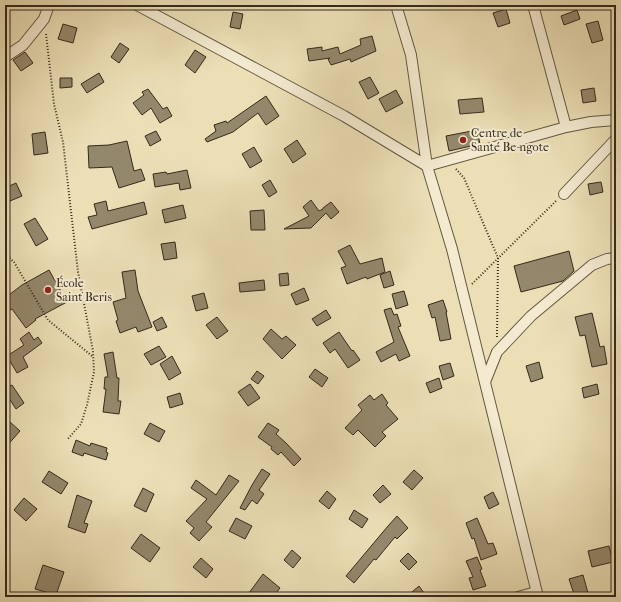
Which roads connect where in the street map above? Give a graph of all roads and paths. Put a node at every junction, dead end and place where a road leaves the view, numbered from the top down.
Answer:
1 (49, 5) edge
2 (137, 5) edge
3 (396, 5) edge
4 (532, 5) edge
5 (44, 18) junction
6 (5, 57) edge
7 (616, 120) edge
8 (566, 127) junction
9 (616, 139) edge
10 (448, 161) junction
11 (427, 166) junction
12 (564, 194) joint
13 (5, 254) edge
14 (498, 258) junction
15 (616, 258) edge
16 (463, 293) junction
17 (497, 352) junction
18 (93, 357) junction
19 (485, 382) junction
20 (67, 440) dead end
21 (537, 594) edge
22 (518, 597) edge

1 - 5 street
2 - 11 street
3 - 11 street
4 - 8 street
5 - 6 street
5 - 18 path
7 - 8 street
8 - 10 street
9 - 12 street
10 - 11 street
10 - 14 path
11 - 16 street
12 - 14 path
13 - 18 path
14 - 16 path
14 - 17 path
15 - 17 street
16 - 19 street
17 - 19 street
18 - 20 path
19 - 21 street
21 - 22 street

